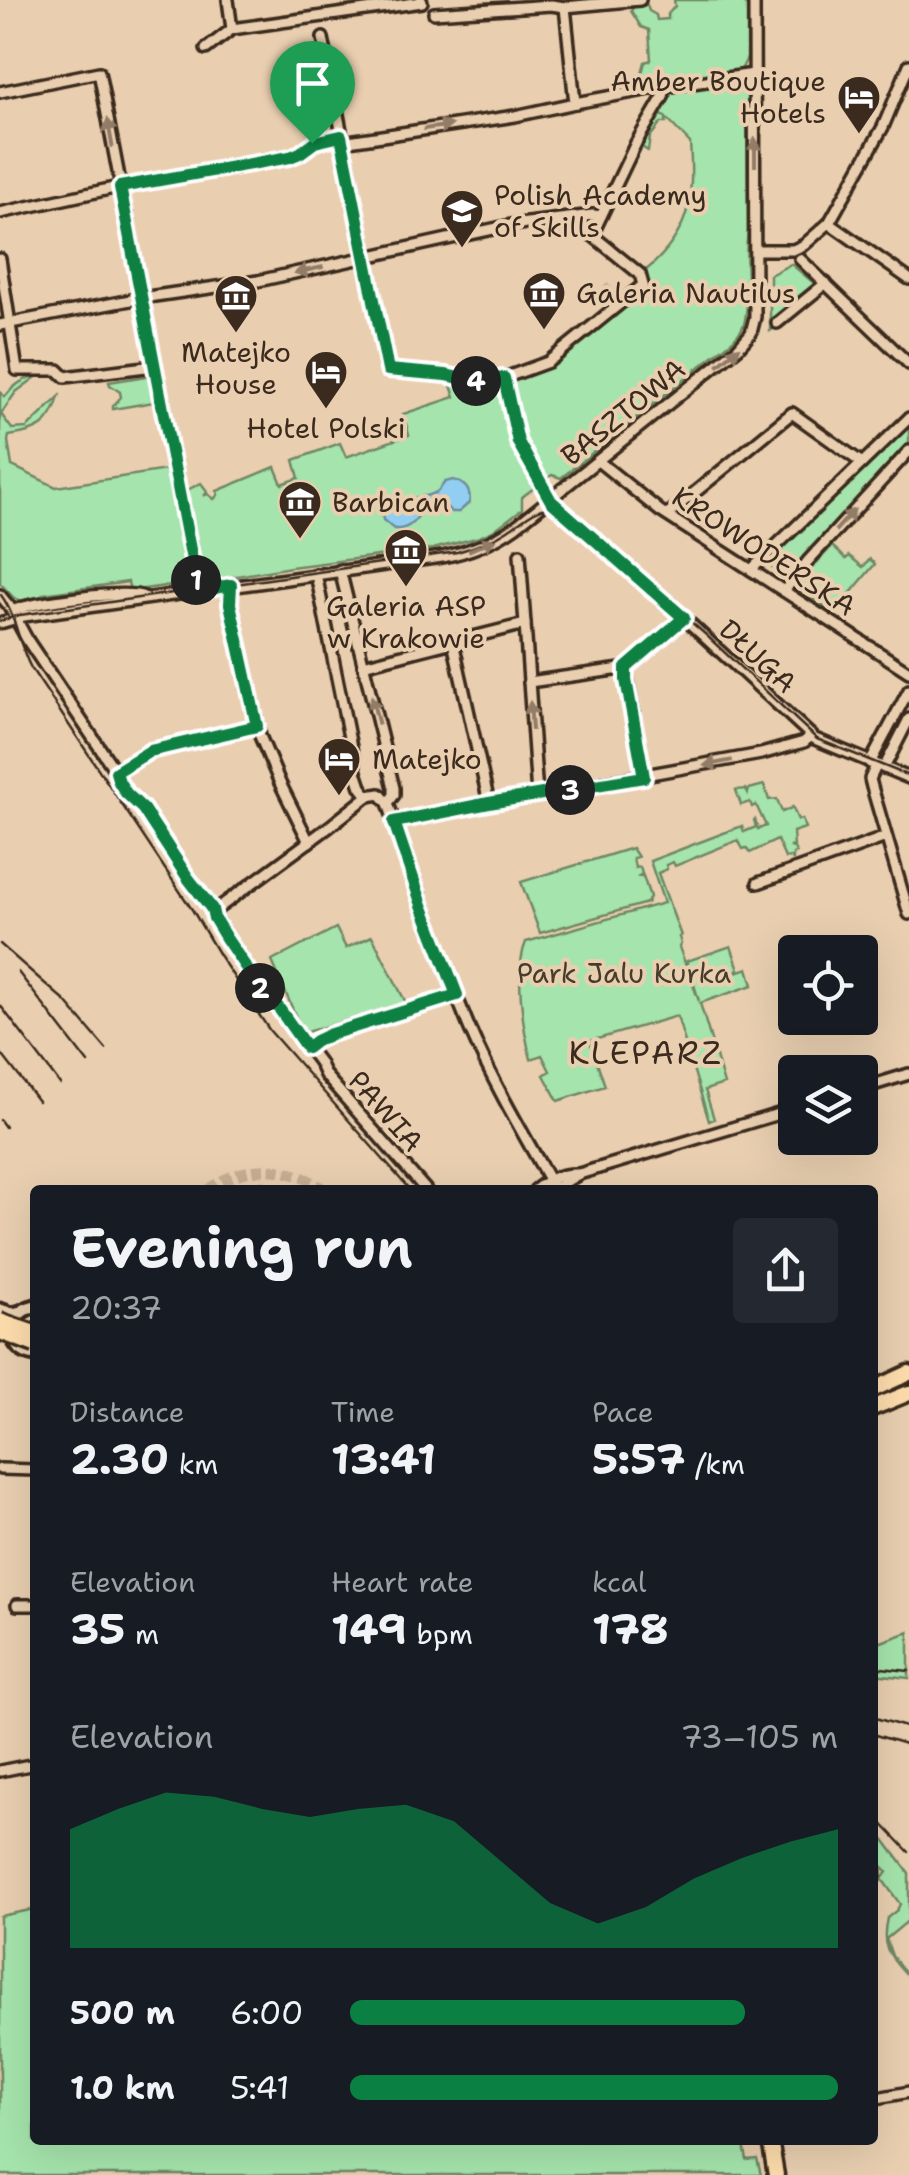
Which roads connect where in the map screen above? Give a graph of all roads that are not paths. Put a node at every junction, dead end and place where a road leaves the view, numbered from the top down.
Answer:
1 (228, 0) edge
2 (421, 0) edge
3 (640, 0) edge
4 (754, 0) edge
5 (550, 2) edge
6 (565, 7) junction
7 (434, 13) dead end
8 (232, 30) junction
9 (323, 38) dead end
10 (206, 49) dead end
11 (909, 66) edge
12 (754, 74) junction
13 (665, 87) junction
14 (0, 92) edge
15 (575, 104) junction
16 (342, 139) junction
17 (120, 187) junction
18 (0, 212) edge
19 (601, 216) junction
20 (546, 222) junction
21 (828, 223) junction
22 (592, 235) junction
23 (756, 250) junction
24 (365, 258) junction
25 (800, 259) dead end
26 (0, 260) edge
27 (909, 279) edge
28 (826, 283) junction
29 (141, 298) junction
30 (776, 322) dead end
31 (5, 324) edge
32 (909, 364) edge
33 (154, 366) junction
34 (504, 378) junction
35 (909, 418) edge
36 (909, 451) edge
37 (598, 460) junction
38 (862, 463) junction
39 (550, 500) junction
40 (667, 515) junction
41 (520, 554) dead end
42 (340, 570) junction
43 (752, 570) junction
44 (316, 574) junction
45 (231, 585) junction
46 (198, 591) junction
47 (784, 592) junction
48 (0, 595) edge
49 (14, 614) junction
50 (684, 618) junction
51 (0, 623) edge
52 (525, 624) junction
53 (0, 630) edge
54 (453, 642) junction
55 (364, 666) junction
56 (626, 668) junction
57 (909, 672) edge
58 (529, 682) junction
59 (909, 690) edge
60 (909, 719) edge
61 (257, 726) junction
62 (811, 736) junction
63 (877, 766) junction
64 (116, 772) junction
65 (644, 777) junction
66 (909, 778) edge
67 (537, 795) junction
68 (368, 796) junction
69 (388, 803) junction
70 (489, 803) junction
71 (394, 822) junction
72 (886, 837) junction
73 (309, 842) junction
74 (758, 883) dead end
75 (909, 914) edge
76 (214, 918) junction
77 (457, 995) junction
78 (307, 1048) junction
79 (909, 1074) edge
80 (878, 1083) edge
81 (778, 1114) edge
82 (422, 1185) edge
83 (551, 1185) edge
84 (554, 1185) edge
85 (30, 1308) edge
86 (0, 1310) edge
87 (21, 1312) junction
88 (0, 1321) edge
89 (30, 1331) edge
90 (0, 1332) edge
91 (8, 1343) edge
92 (30, 1343) edge
93 (909, 1372) edge
94 (878, 1387) edge
95 (909, 1392) edge
96 (878, 1408) edge
97 (0, 1469) edge
98 (30, 1470) edge
99 (17, 1605) dead end
100 (30, 1605) edge
101 (30, 1765) edge
102 (0, 1771) edge
103 (909, 2092) edge
104 (878, 2097) edge
105 (771, 2145) edge
106 (780, 2145) edge
107 (776, 2175) edge
108 (786, 2175) edge

1 - 8 street
2 - 8 street
3 - 6 street
4 - 12 street, BASZTOWA
5 - 6 street
5 - 7 street
6 - 15 street
8 - 10 street
9 - 16 street
11 - 21 street
12 - 13 street
23 -> 12 street, BASZTOWA
13 - 15 street
13 - 19 street
17 -> 14 street
16 -> 15 street
16 - 17 street
16 - 24 street
17 - 18 street
17 - 29 street
19 - 20 street
19 - 22 street
20 - 22 street
20 - 24 street
21 - 23 street
21 - 27 street
22 - 34 street
37 -> 23 street, BASZTOWA
24 -> 29 street
24 - 34 street
25 - 28 street
26 - 31 street
28 - 30 street
28 - 32 street
29 - 31 street
29 - 33 street
31 - 33 street
33 - 46 street
34 - 39 street, DŁUGA
35 - 38 street
47 -> 36 street
37 - 39 street, BASZTOWA
37 - 40 street, KROWODERSKA
38 - 40 street
38 - 43 street
42 -> 39 street, BASZTOWA
39 - 50 street, DŁUGA
40 - 43 street, KROWODERSKA
41 - 52 street
42 - 44 street, BASZTOWA
42 - 55 street
43 - 47 street, KROWODERSKA
44 - 45 street, BASZTOWA
44 - 68 street
45 - 46 street, BASZTOWA
45 - 61 street
46 - 49 street, BASZTOWA
47 - 57 street, KROWODERSKA
48 - 49 street, PAWIA
49 - 51 street, BASZTOWA
49 - 53 street
49 - 64 street, PAWIA
50 - 56 street
50 - 62 street, DŁUGA
52 - 54 street
52 - 58 street
54 - 55 street
54 - 70 street
69 -> 55 street
56 - 58 street
56 - 65 street
67 -> 58 street
59 - 63 street
60 - 63 street
61 - 64 street
61 - 73 street
62 - 63 street, DŁUGA
62 -> 65 street
63 - 66 street, DŁUGA
63 - 72 street
64 - 76 street, PAWIA
65 - 67 street
67 - 70 street
68 - 69 street
68 - 73 street
69 - 71 street
70 - 71 street
71 - 77 street
72 - 74 street
72 - 75 street
73 - 76 street
76 - 78 street, PAWIA
77 - 78 street
77 - 83 street
78 - 82 street, PAWIA
79 - 80 street
81 - 84 street
85 - 87 street
86 - 87 street
87 - 91 street
88 - 89 main road, bridge
90 - 92 main road, bridge
93 - 94 main road
95 - 96 main road
97 - 98 street
99 - 100 street
101 - 102 street
103 - 104 street
105 - 107 main road
106 - 108 main road

